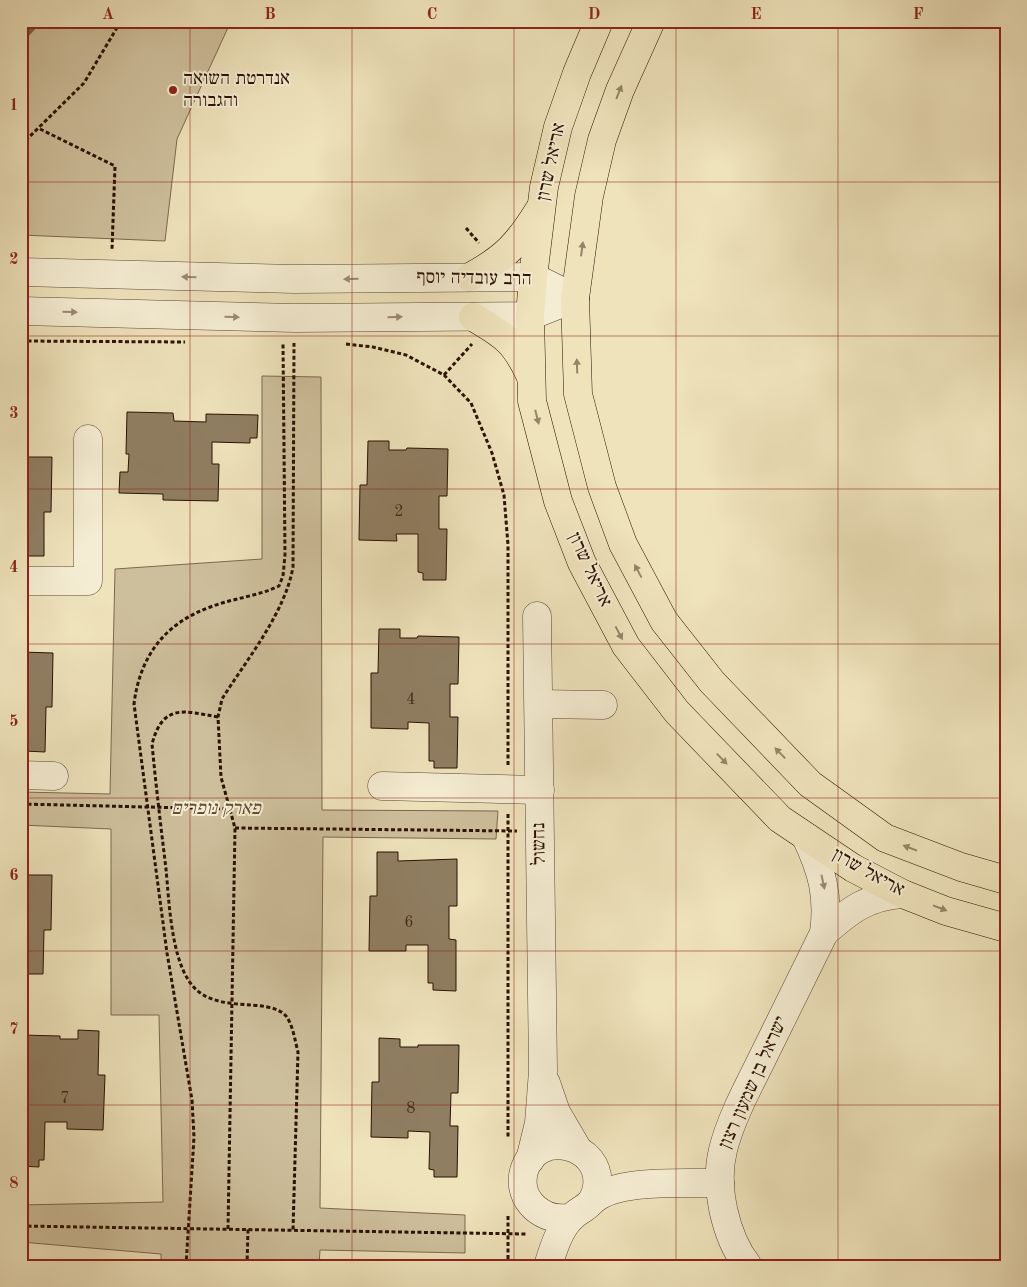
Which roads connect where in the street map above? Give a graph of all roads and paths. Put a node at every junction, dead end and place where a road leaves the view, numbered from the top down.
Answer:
1 (121, 21) edge
2 (599, 21) edge
3 (651, 21) edge
4 (40, 129) junction
5 (21, 145) edge
6 (542, 204) junction
7 (21, 272) edge
8 (110, 275) junction
9 (470, 277) junction
10 (532, 277) junction
11 (575, 298) junction
12 (21, 311) edge
13 (530, 316) junction
14 (474, 317) junction
15 (21, 341) edge
16 (186, 342) dead end
17 (273, 343) dead end
18 (283, 343) junction
19 (294, 343) junction
20 (303, 343) dead end
21 (340, 344) dead end
22 (480, 346) dead end
23 (444, 375) junction
24 (532, 379) junction
25 (88, 438) dead end
26 (21, 581) edge
27 (538, 616) dead end
28 (538, 704) junction
29 (603, 705) dead end
30 (218, 717) junction
31 (21, 774) edge
32 (54, 776) dead end
33 (382, 786) dead end
34 (508, 789) junction
35 (540, 790) junction
36 (21, 804) edge
37 (148, 807) junction
38 (159, 807) junction
39 (231, 809) junction
40 (235, 828) junction
41 (508, 831) junction
42 (540, 831) junction
43 (806, 837) junction
44 (1006, 880) edge
45 (903, 894) junction
46 (1006, 928) edge
47 (824, 932) junction
48 (232, 1003) junction
49 (543, 1072) junction
50 (508, 1123) dead end
51 (583, 1154) junction
52 (530, 1160) junction
53 (720, 1183) junction
54 (638, 1186) junction
55 (530, 1204) junction
56 (582, 1209) junction
57 (21, 1226) edge
58 (188, 1228) junction
59 (228, 1229) junction
60 (248, 1229) junction
61 (293, 1230) junction
62 (540, 1234) junction
63 (186, 1266) edge
64 (247, 1266) edge
65 (546, 1266) edge
66 (748, 1266) edge

1 - 4 path
2 - 6 main road, אריאל שרון
11 -> 3 main road, אריאל שרון
4 - 5 path
4 - 8 path
6 - 9 main road
6 - 10 main road, אריאל שרון
7 - 8 street, הרב עובדיה יוסף
9 -> 8 street, הרב עובדיה יוסף
9 - 10 street, הרב עובדיה יוסף
10 - 11 street, הרב עובדיה יוסף
10 - 13 main road, אריאל שרון
11 - 13 street, הרב עובדיה יוסף
44 -> 11 main road, אריאל שרון
12 -> 14 street, הרב עובדיה יוסף
13 - 14 street, הרב עובדיה יוסף
13 - 24 main road, אריאל שרון
14 - 24 main road
15 - 16 path
17 - 18 path
18 - 19 path
18 - 37 path
19 - 20 path
19 - 30 path
21 - 23 path
22 - 23 path
23 - 34 path
24 -> 43 main road, אריאל שרון
25 - 26 street
27 - 28 street, נחשול
28 - 29 street
28 - 35 street, נחשול
30 - 38 path
30 - 39 path
31 - 32 street
33 - 34 street
34 - 35 street
34 - 41 path
35 - 42 street, נחשול
36 - 37 path
37 - 38 path
37 - 58 path
38 - 39 path
38 - 48 path
39 - 40 path
40 - 41 path
40 - 48 path
41 - 42 path
41 - 50 path
42 - 49 street, נחשול
43 - 45 main road, אריאל שרון
43 -> 47 street, ישראל בן שמעון רצון
45 -> 46 main road, אריאל שרון
45 - 47 street, ישראל בן שמעון רצון
47 - 53 street, ישראל בן שמעון רצון
48 - 59 path
48 - 61 path
49 - 51 street, נחשול
49 - 52 street, נחשול
51 - 52 street
51 - 54 street
51 - 56 street
52 - 55 street
53 - 54 street
53 - 66 street, ישראל בן שמעון רצון
54 - 56 street
55 - 56 street
55 - 62 street
56 - 65 street
57 - 58 path
58 - 59 path
58 - 63 path
59 - 60 path
60 - 61 path
60 - 64 path
61 - 62 path
62 - 65 street

